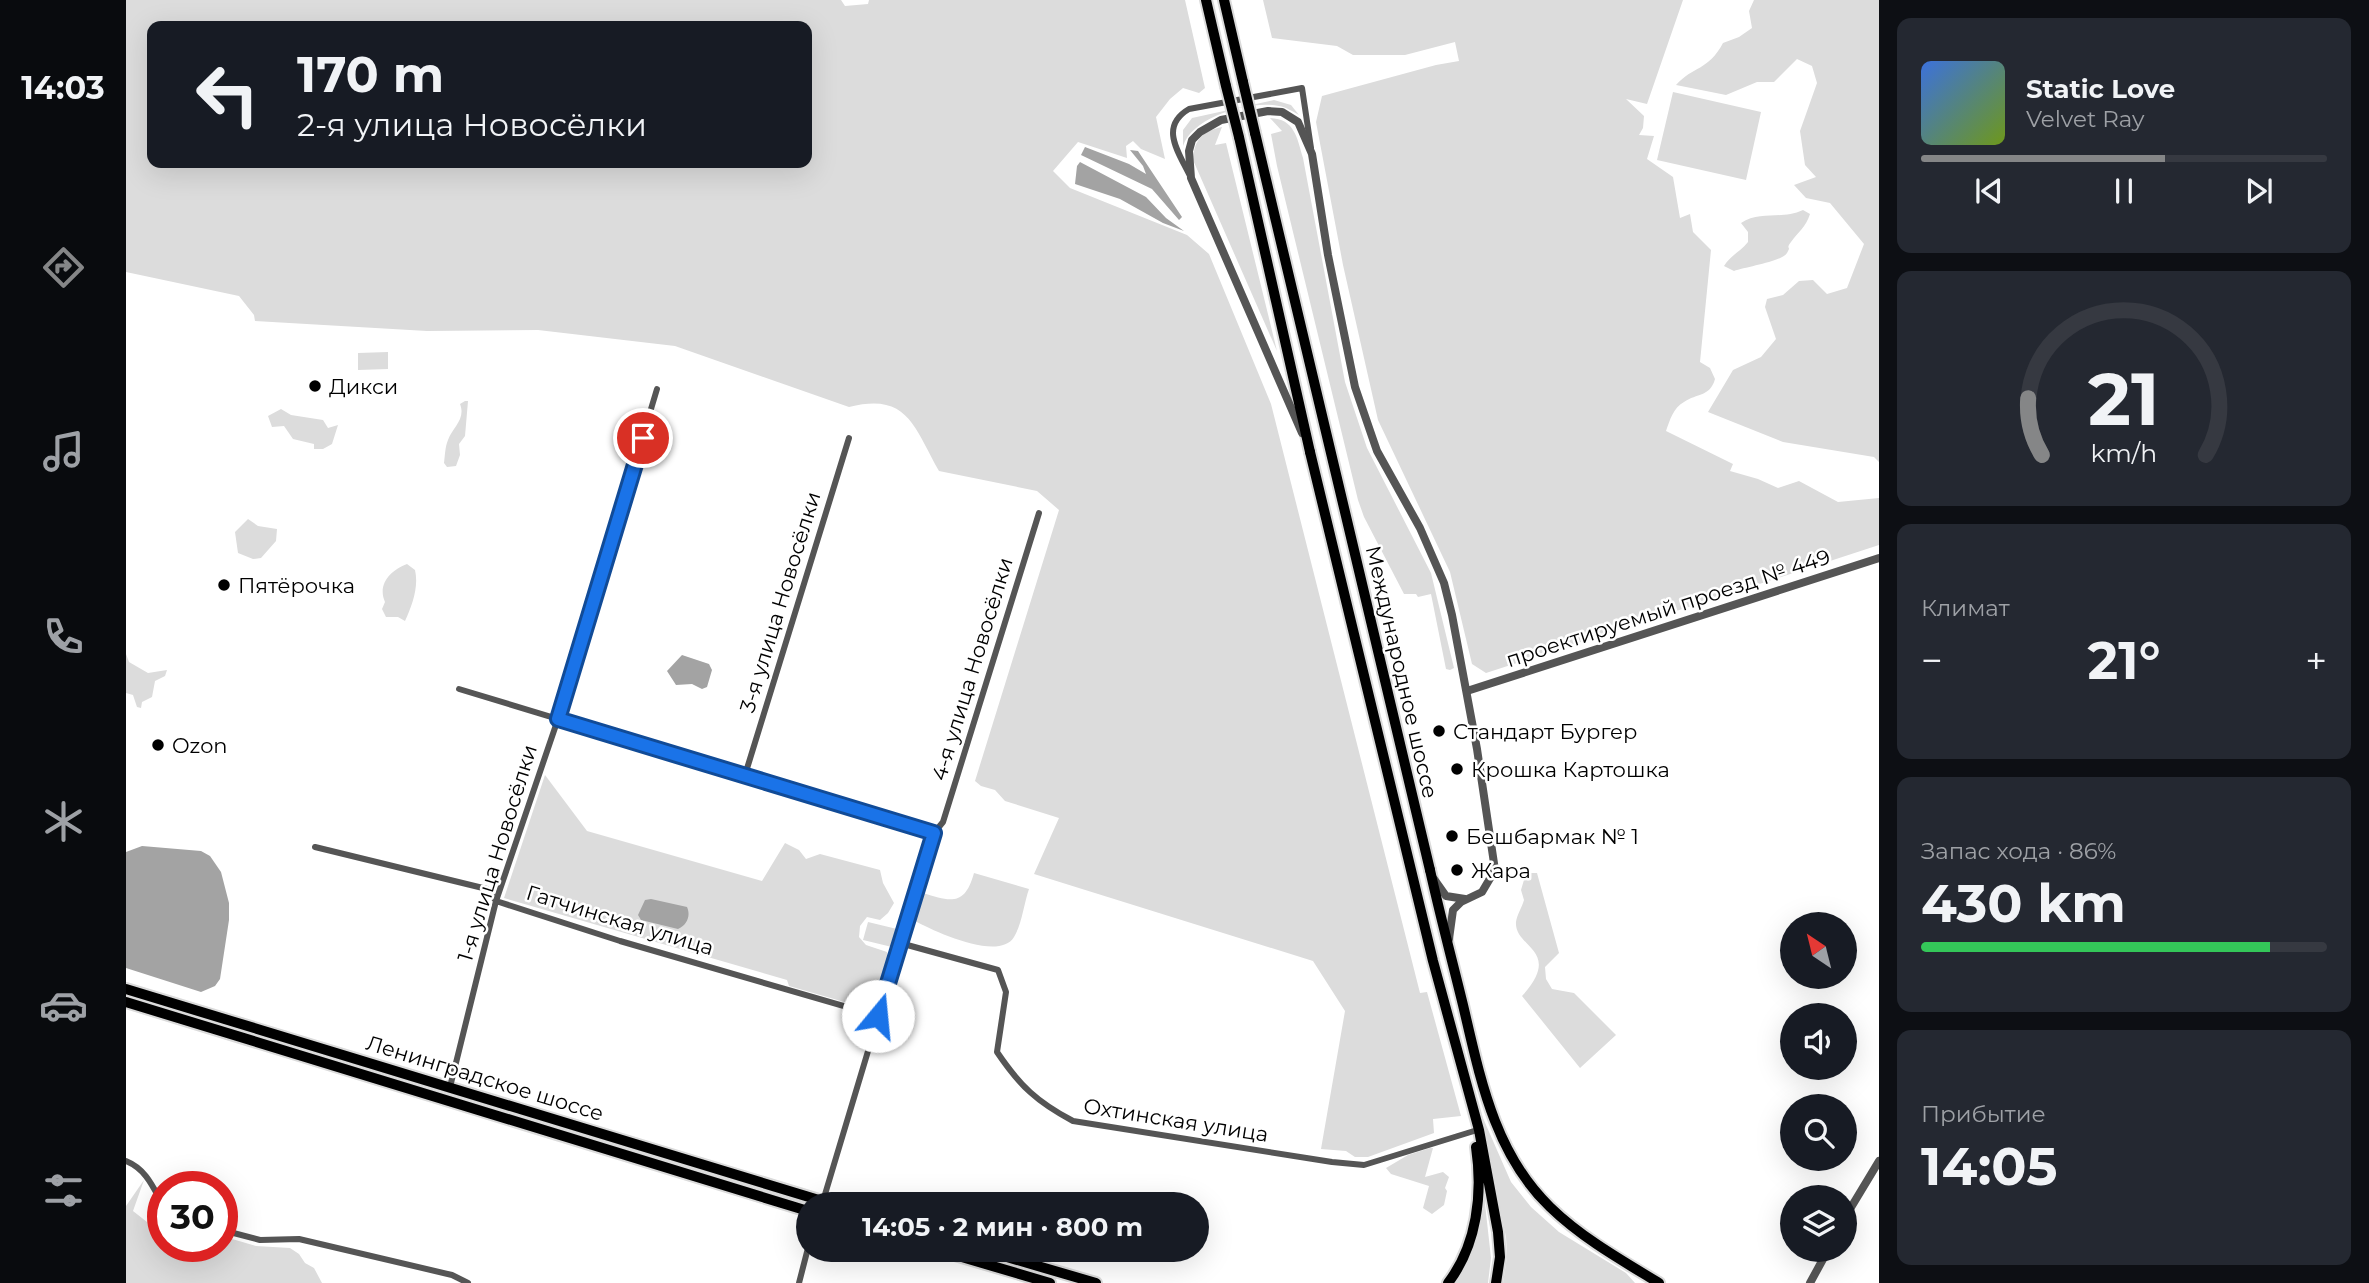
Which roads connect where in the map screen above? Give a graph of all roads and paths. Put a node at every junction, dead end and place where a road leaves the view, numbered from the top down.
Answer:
1 (1206, 0) edge
2 (1224, 0) edge
3 (1312, 153) junction
4 (1191, 178) junction
5 (657, 389) dead end
6 (849, 438) dead end
7 (1310, 452) junction
8 (1039, 513) dead end
9 (1879, 558) edge
10 (459, 690) dead end
11 (1467, 691) junction
12 (558, 719) junction
13 (745, 775) junction
14 (934, 833) junction
15 (315, 847) dead end
16 (1430, 871) junction
17 (1471, 898) junction
18 (496, 901) junction
19 (900, 943) junction
20 (1448, 945) junction
21 (126, 989) edge
22 (126, 1002) edge
23 (878, 1016) junction
24 (450, 1087) junction
25 (1473, 1110) junction
26 (1474, 1131) junction
27 (126, 1161) edge
28 (1879, 1161) edge
29 (147, 1177) edge
30 (830, 1192) edge
31 (796, 1193) edge
32 (1857, 1197) edge
33 (796, 1207) edge
34 (238, 1234) edge
35 (1619, 1258) junction
36 (804, 1262) edge
37 (979, 1262) edge
38 (1024, 1262) edge
39 (1821, 1262) edge
40 (468, 1283) edge
41 (799, 1283) edge
42 (1050, 1283) edge
43 (1096, 1283) edge
44 (1448, 1283) edge
45 (1496, 1283) edge
46 (1659, 1283) edge
47 (1667, 1283) edge
48 (1810, 1283) edge

1 - 7 highway, Международное шоссе, bridge
2 - 16 highway, Международное шоссе, bridge
3 - 4 street
3 - 4 street
3 - 11 street
4 - 7 street
5 - 12 street, 1-я улица Новосёлки
6 - 13 street, 3-я улица Новосёлки
7 - 25 highway, Международное шоссе
8 - 14 street, 4-я улица Новосёлки
9 - 11 street, проектируемый проезд № 449
10 - 12 street
11 - 17 street
12 - 13 street
12 - 18 street, 1-я улица Новосёлки
13 - 14 street
14 - 19 street, 4-я улица Новосёлки
15 - 18 street, Гатчинская улица
16 - 17 street
16 - 20 highway, Международное шоссе
17 - 20 street
18 - 23 street, Гатчинская улица
18 - 24 street, 1-я улица Новосёлки
19 - 23 street, 4-я улица Новосёлки
19 - 26 street, Охтинская улица
20 - 35 highway, Международное шоссе
21 - 24 highway, Ленинградское шоссе
22 - 33 highway, Ленинградское шоссе
23 - 30 street, 4-я улица Новосёлки
24 - 31 highway, Ленинградское шоссе
25 - 26 highway
25 - 45 highway, Международное шоссе
26 - 44 highway
27 - 29 street
28 - 32 street
34 - 40 street
35 - 46 highway, Международное шоссе
35 - 47 highway
36 - 41 street
37 - 42 highway
38 - 43 highway
39 - 48 street

